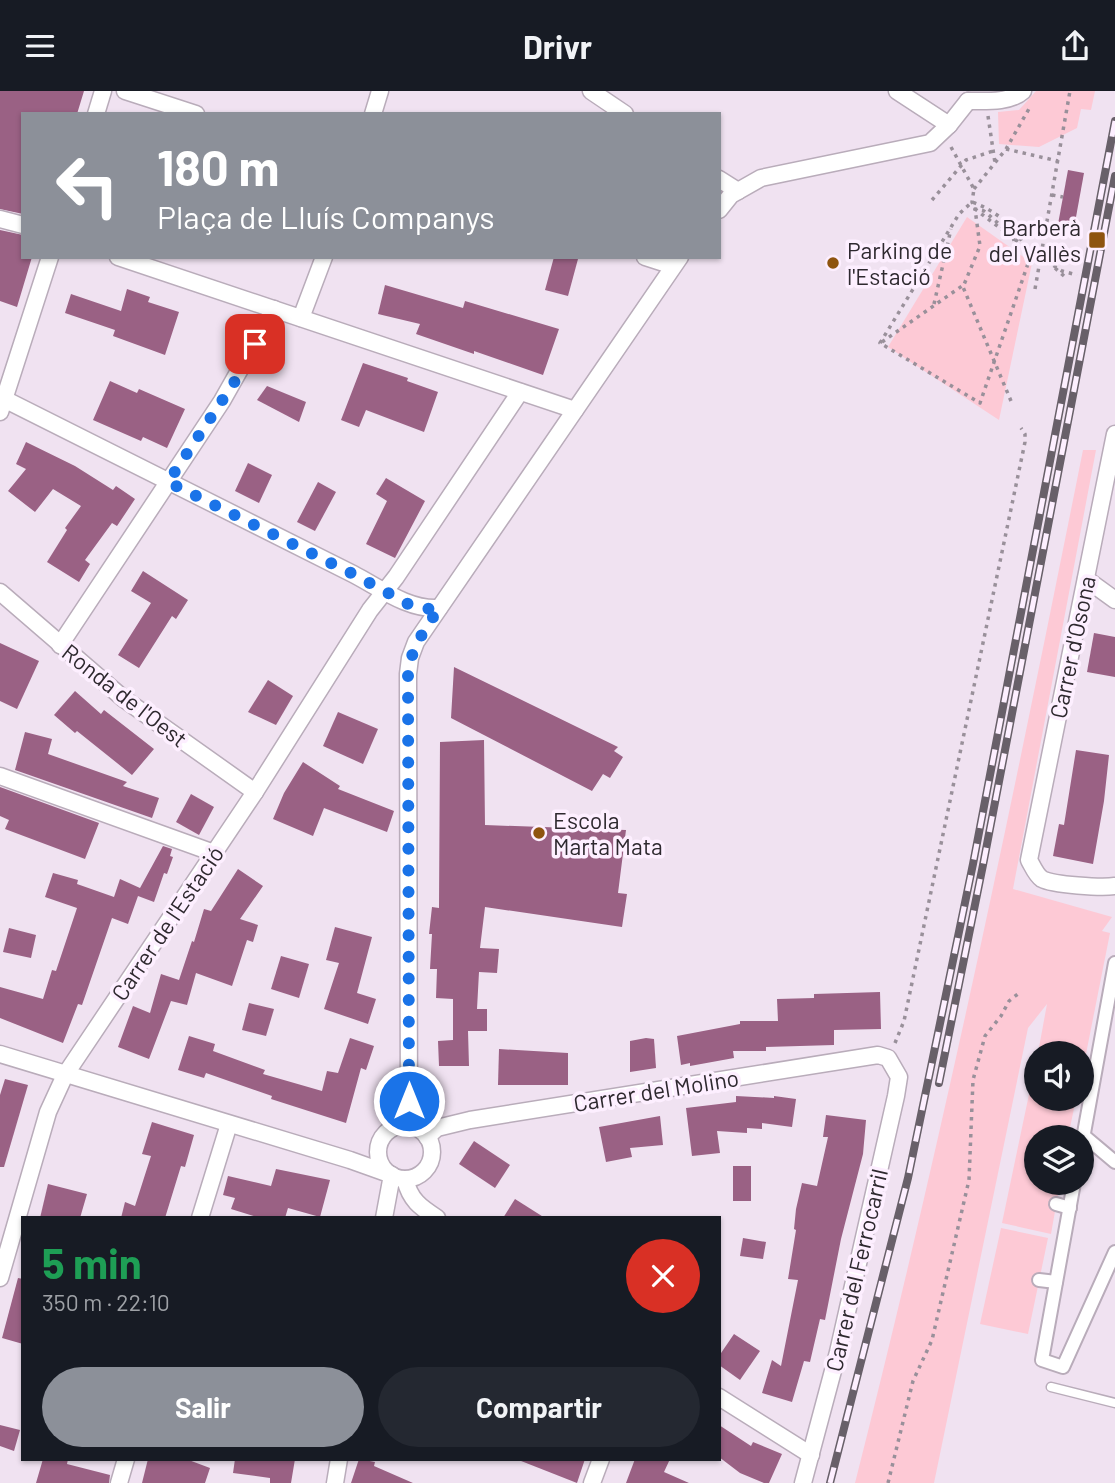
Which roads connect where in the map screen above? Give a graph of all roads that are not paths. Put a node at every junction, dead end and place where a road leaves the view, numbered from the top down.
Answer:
1 (103, 91) edge
2 (124, 91) edge
3 (380, 91) edge
4 (592, 91) edge
5 (897, 91) edge
6 (1029, 95) edge
7 (967, 96) edge
8 (618, 103) edge
9 (97, 112) edge
10 (190, 112) edge
11 (374, 112) edge
12 (949, 125) junction
13 (721, 180) edge
14 (738, 191) junction
15 (721, 208) edge
16 (0, 219) edge
17 (21, 224) edge
18 (49, 259) edge
19 (124, 259) edge
20 (323, 259) edge
21 (657, 259) edge
22 (676, 262) edge
23 (274, 309) junction
24 (301, 318) junction
25 (520, 392) junction
26 (1, 403) edge
27 (575, 410) junction
28 (1115, 434) edge
29 (168, 482) junction
30 (1086, 579) junction
31 (385, 591) junction
32 (0, 592) edge
33 (1115, 600) edge
34 (439, 608) junction
35 (60, 645) junction
36 (0, 776) edge
37 (255, 792) junction
38 (214, 853) junction
39 (1115, 886) edge
40 (1115, 963) edge
41 (0, 1054) edge
42 (888, 1058) joint
43 (65, 1075) junction
44 (229, 1124) junction
45 (409, 1125) junction
46 (1084, 1125) edge
47 (427, 1137) junction
48 (379, 1147) junction
49 (1094, 1148) edge
50 (350, 1160) junction
51 (1115, 1162) edge
52 (398, 1177) junction
53 (1072, 1195) edge
54 (1056, 1204) dead end
55 (1070, 1208) junction
56 (201, 1216) edge
57 (385, 1216) edge
58 (434, 1216) edge
59 (1115, 1252) edge
60 (0, 1278) edge
61 (1040, 1280) dead end
62 (1056, 1282) junction
63 (1051, 1387) dead end
64 (721, 1398) edge
65 (1115, 1403) edge
66 (811, 1455) junction
67 (125, 1461) edge
68 (339, 1461) edge
69 (600, 1461) edge
70 (119, 1483) edge
71 (335, 1483) edge
72 (593, 1483) edge
73 (803, 1483) edge

1 - 9 street
2 - 10 street
3 - 11 street
4 - 8 street
5 - 12 street
6 - 7 street
7 - 12 street
12 - 14 street
13 - 14 street
14 - 15 street
16 - 17 street
18 - 26 street
19 - 23 street
20 - 24 street
21 - 22 street
22 - 27 street
23 - 24 street
23 - 29 street
24 - 25 street
25 - 27 street
25 - 31 street, Carrer de l'Estació
26 - 29 street
27 - 34 street
28 - 30 street, Carrer d'Osona
29 - 31 street
29 - 35 street
30 - 33 street
30 - 39 street, Carrer d'Osona
31 - 34 street
31 - 37 street, Carrer de l'Estació
32 - 35 street, Ronda de l'Oest
34 - 45 street
35 - 37 street, Ronda de l'Oest
36 - 38 street
37 - 38 street, Carrer de l'Estació
38 - 43 street, Carrer de l'Estació
40 - 46 street
41 - 43 street
42 - 47 street, Carrer del Molino
42 - 66 street, Carrer del Ferrocarril
43 - 44 street
43 - 60 street, Carrer de l'Estació
44 - 50 street
44 - 56 street
45 - 47 street
45 - 48 street
47 - 52 street
48 - 50 street
48 - 52 street
49 - 51 street
50 - 52 street
52 - 57 street
52 - 58 street
53 - 55 street
54 - 55 street
55 - 62 street
59 - 62 street
61 - 62 street
63 - 65 lane
64 - 66 street
66 - 73 street, Carrer del Ferrocarril
67 - 70 street
68 - 71 street
69 - 72 street

